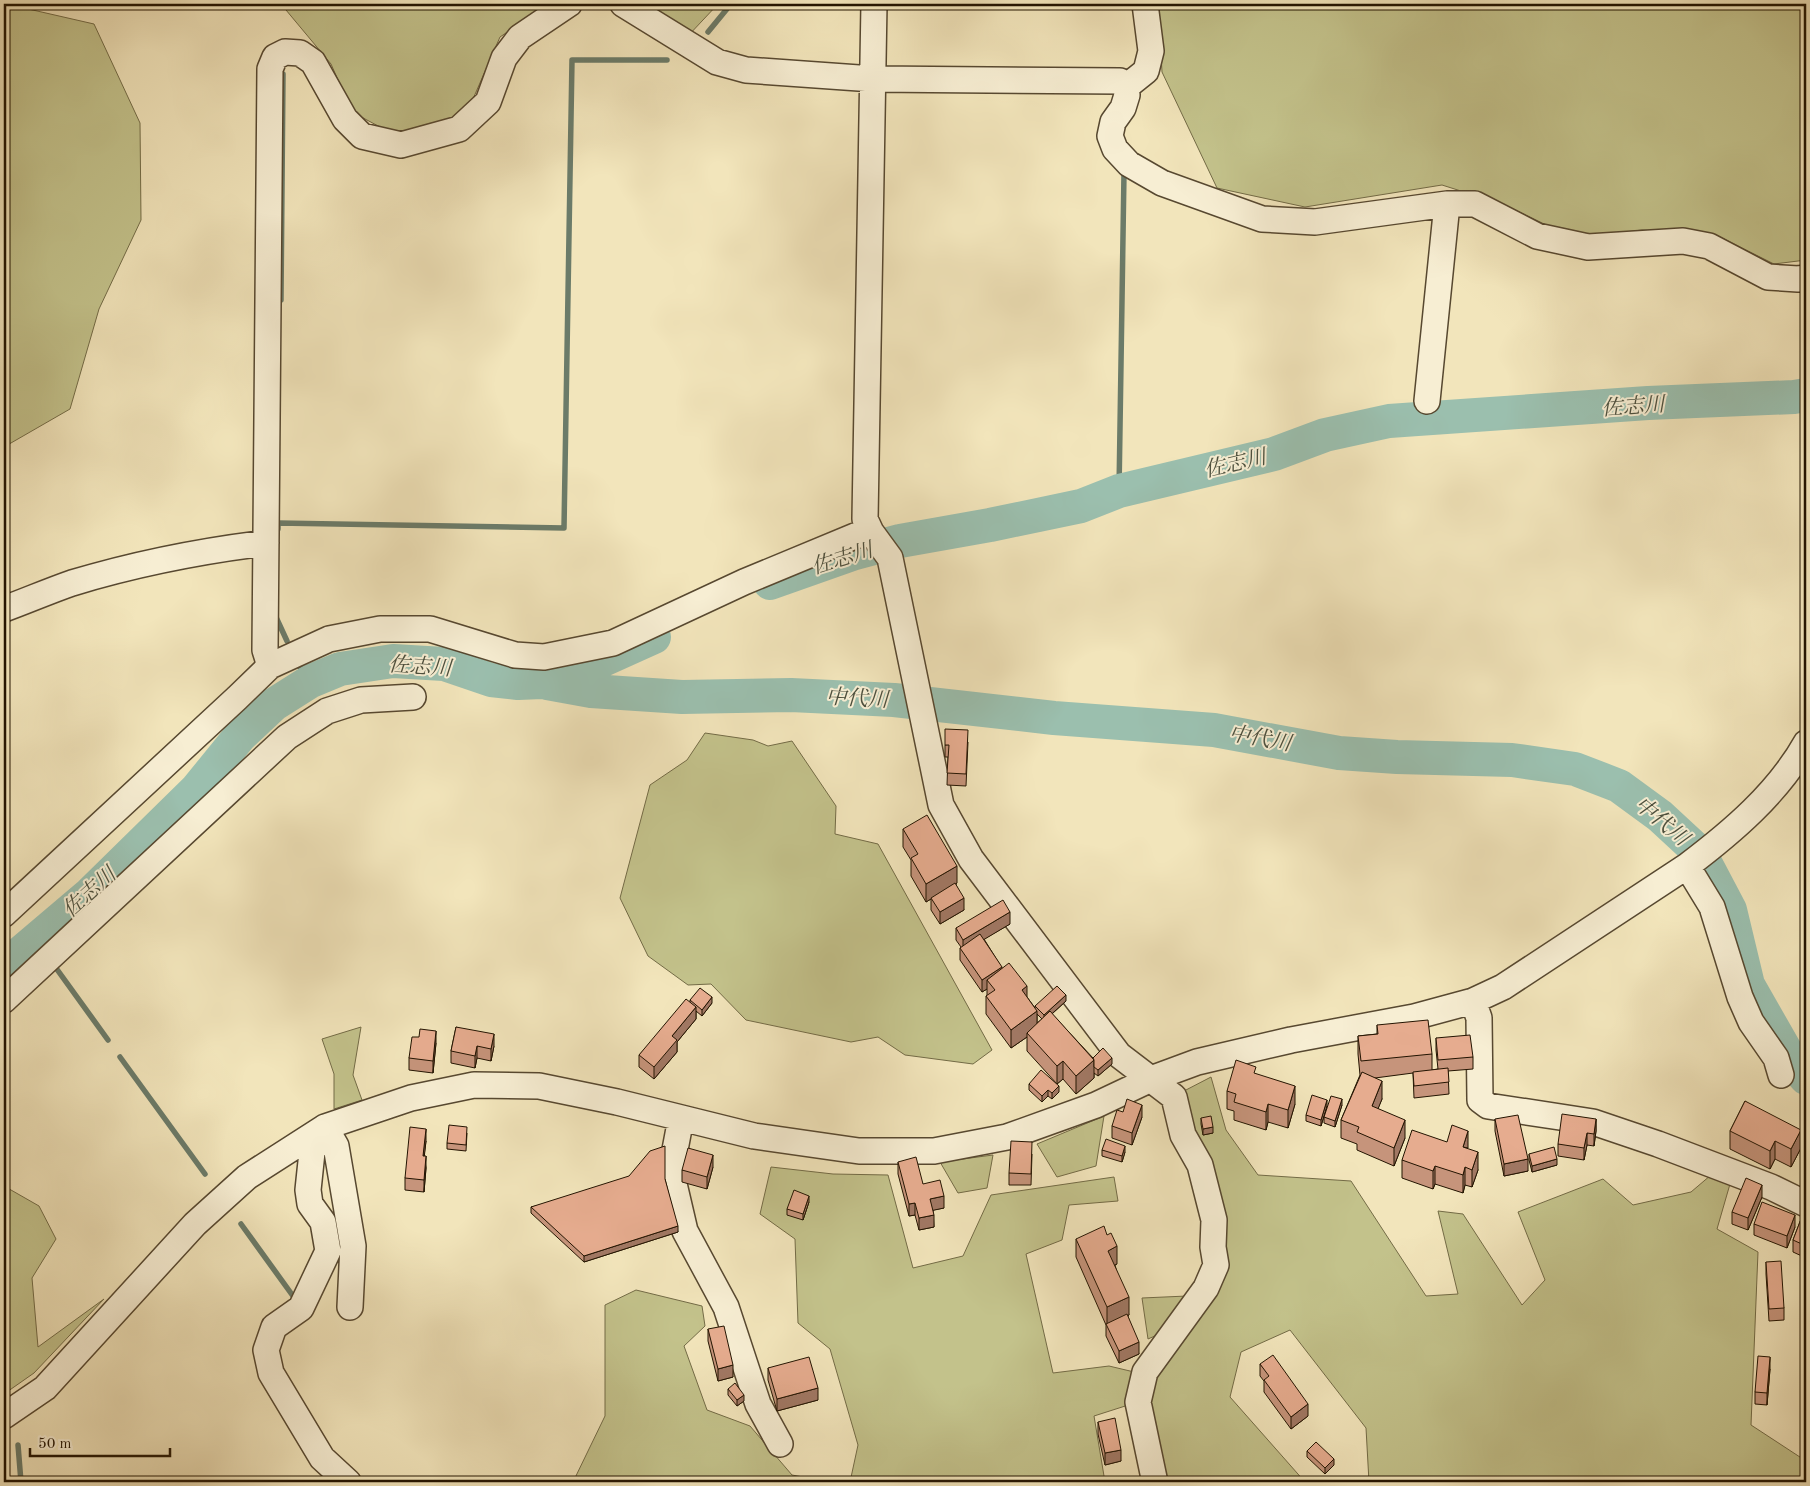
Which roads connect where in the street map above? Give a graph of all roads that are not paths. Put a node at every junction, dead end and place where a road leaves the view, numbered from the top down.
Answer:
1 (569, 4) edge
2 (623, 4) edge
3 (874, 4) edge
4 (1145, 4) edge
5 (874, 79) junction
6 (1126, 87) junction
7 (1447, 204) junction
8 (1806, 278) edge
9 (1427, 401) dead end
10 (871, 532) junction
11 (266, 543) junction
12 (4, 610) edge
13 (270, 666) junction
14 (413, 697) dead end
15 (1806, 743) edge
16 (1687, 866) junction
17 (4, 914) edge
18 (4, 1000) edge
19 (1473, 1002) junction
20 (1781, 1075) dead end
21 (1151, 1079) junction
22 (681, 1118) junction
23 (325, 1127) junction
24 (1806, 1204) edge
25 (350, 1307) dead end
26 (4, 1416) edge
27 (780, 1444) dead end
28 (1154, 1478) dead end
29 (348, 1482) edge

1 - 11 street
2 - 5 street
3 - 5 street
4 - 6 street
5 - 6 street
5 - 10 street
6 - 7 street
7 - 8 street
7 - 9 street
10 - 13 street
10 - 21 street
11 - 12 street
11 - 13 street
13 - 17 street
14 - 18 street
15 - 16 street
16 - 19 street
16 - 20 street
19 - 21 street
19 - 24 street
21 - 22 street
21 - 28 street
22 - 23 street
22 - 27 street
23 - 25 street
23 - 26 street
23 - 29 street

